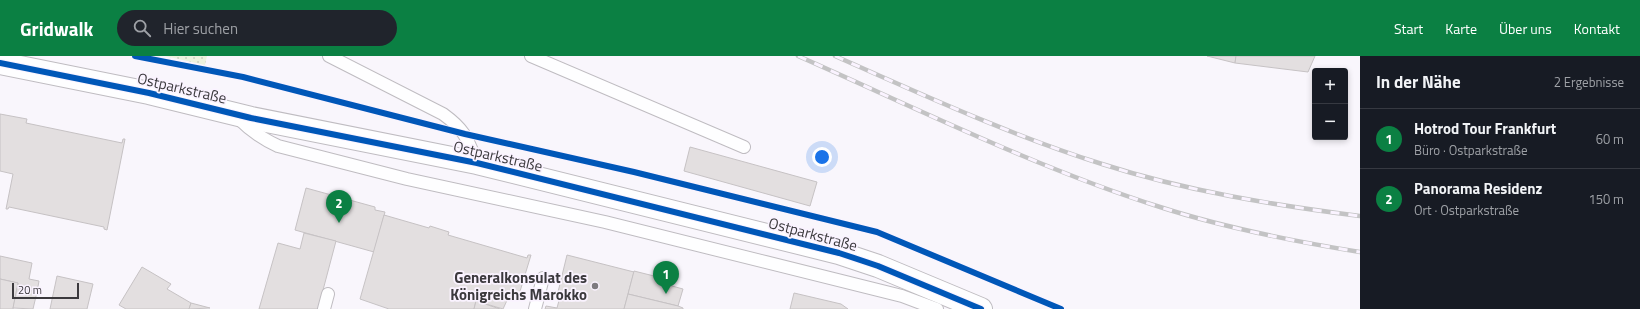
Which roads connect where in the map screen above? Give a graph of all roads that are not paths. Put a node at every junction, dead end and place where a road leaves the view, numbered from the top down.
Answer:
1 (329, 56) edge
2 (531, 56) edge
3 (0, 63) edge
4 (234, 114) junction
5 (744, 147) dead end
6 (477, 163) junction
7 (543, 278) dead end
8 (328, 294) dead end
9 (966, 306) edge
10 (324, 309) edge
11 (535, 309) edge
12 (937, 309) edge

1 - 6 lane
2 - 5 lane
3 - 4 street, Ostparkstraße
4 - 6 street, Ostparkstraße
4 - 12 lane
6 - 9 street, Ostparkstraße
7 - 11 lane
8 - 10 lane

